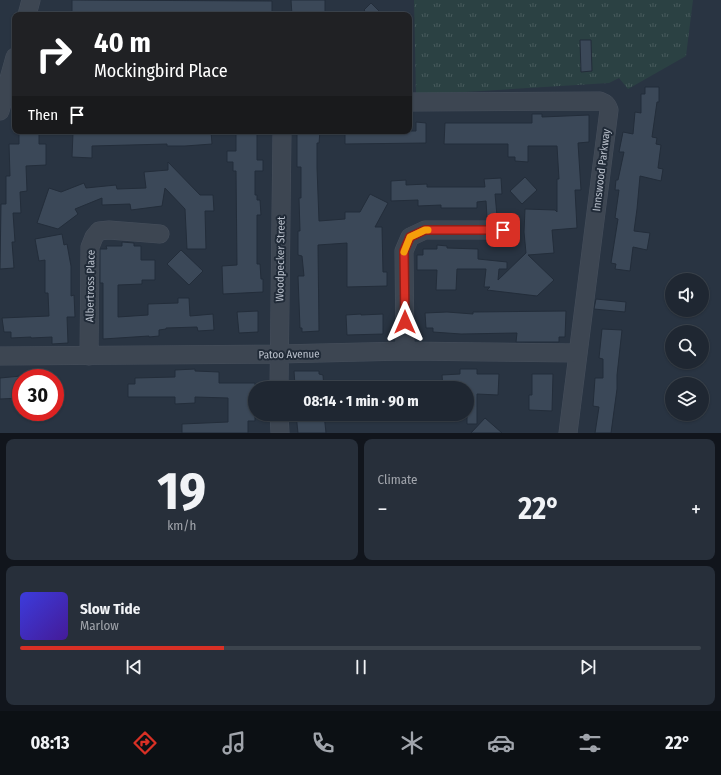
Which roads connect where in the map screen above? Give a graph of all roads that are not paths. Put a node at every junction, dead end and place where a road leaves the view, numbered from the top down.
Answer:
1 (31, 0) edge
2 (28, 12) edge
3 (12, 73) edge
4 (412, 102) edge
5 (6, 106) edge
6 (282, 134) edge
7 (503, 230) dead end
8 (160, 234) dead end
9 (405, 351) junction
10 (578, 353) junction
11 (279, 354) junction
12 (0, 356) edge
13 (88, 356) junction
14 (279, 381) edge
15 (279, 421) edge
16 (280, 433) edge
17 (568, 433) edge

1 - 2 street
3 - 5 street
4 - 10 street, Innswood Parkway
6 - 11 street, Woodpecker Street
7 - 9 street
8 - 13 street, Albertross Place
9 - 10 street, Patoo Avenue
9 - 11 street, Patoo Avenue
10 - 17 street, Innswood Parkway
11 - 13 street, Patoo Avenue
11 - 14 street, Woodpecker Street
12 - 13 street, Patoo Avenue
15 - 16 street

